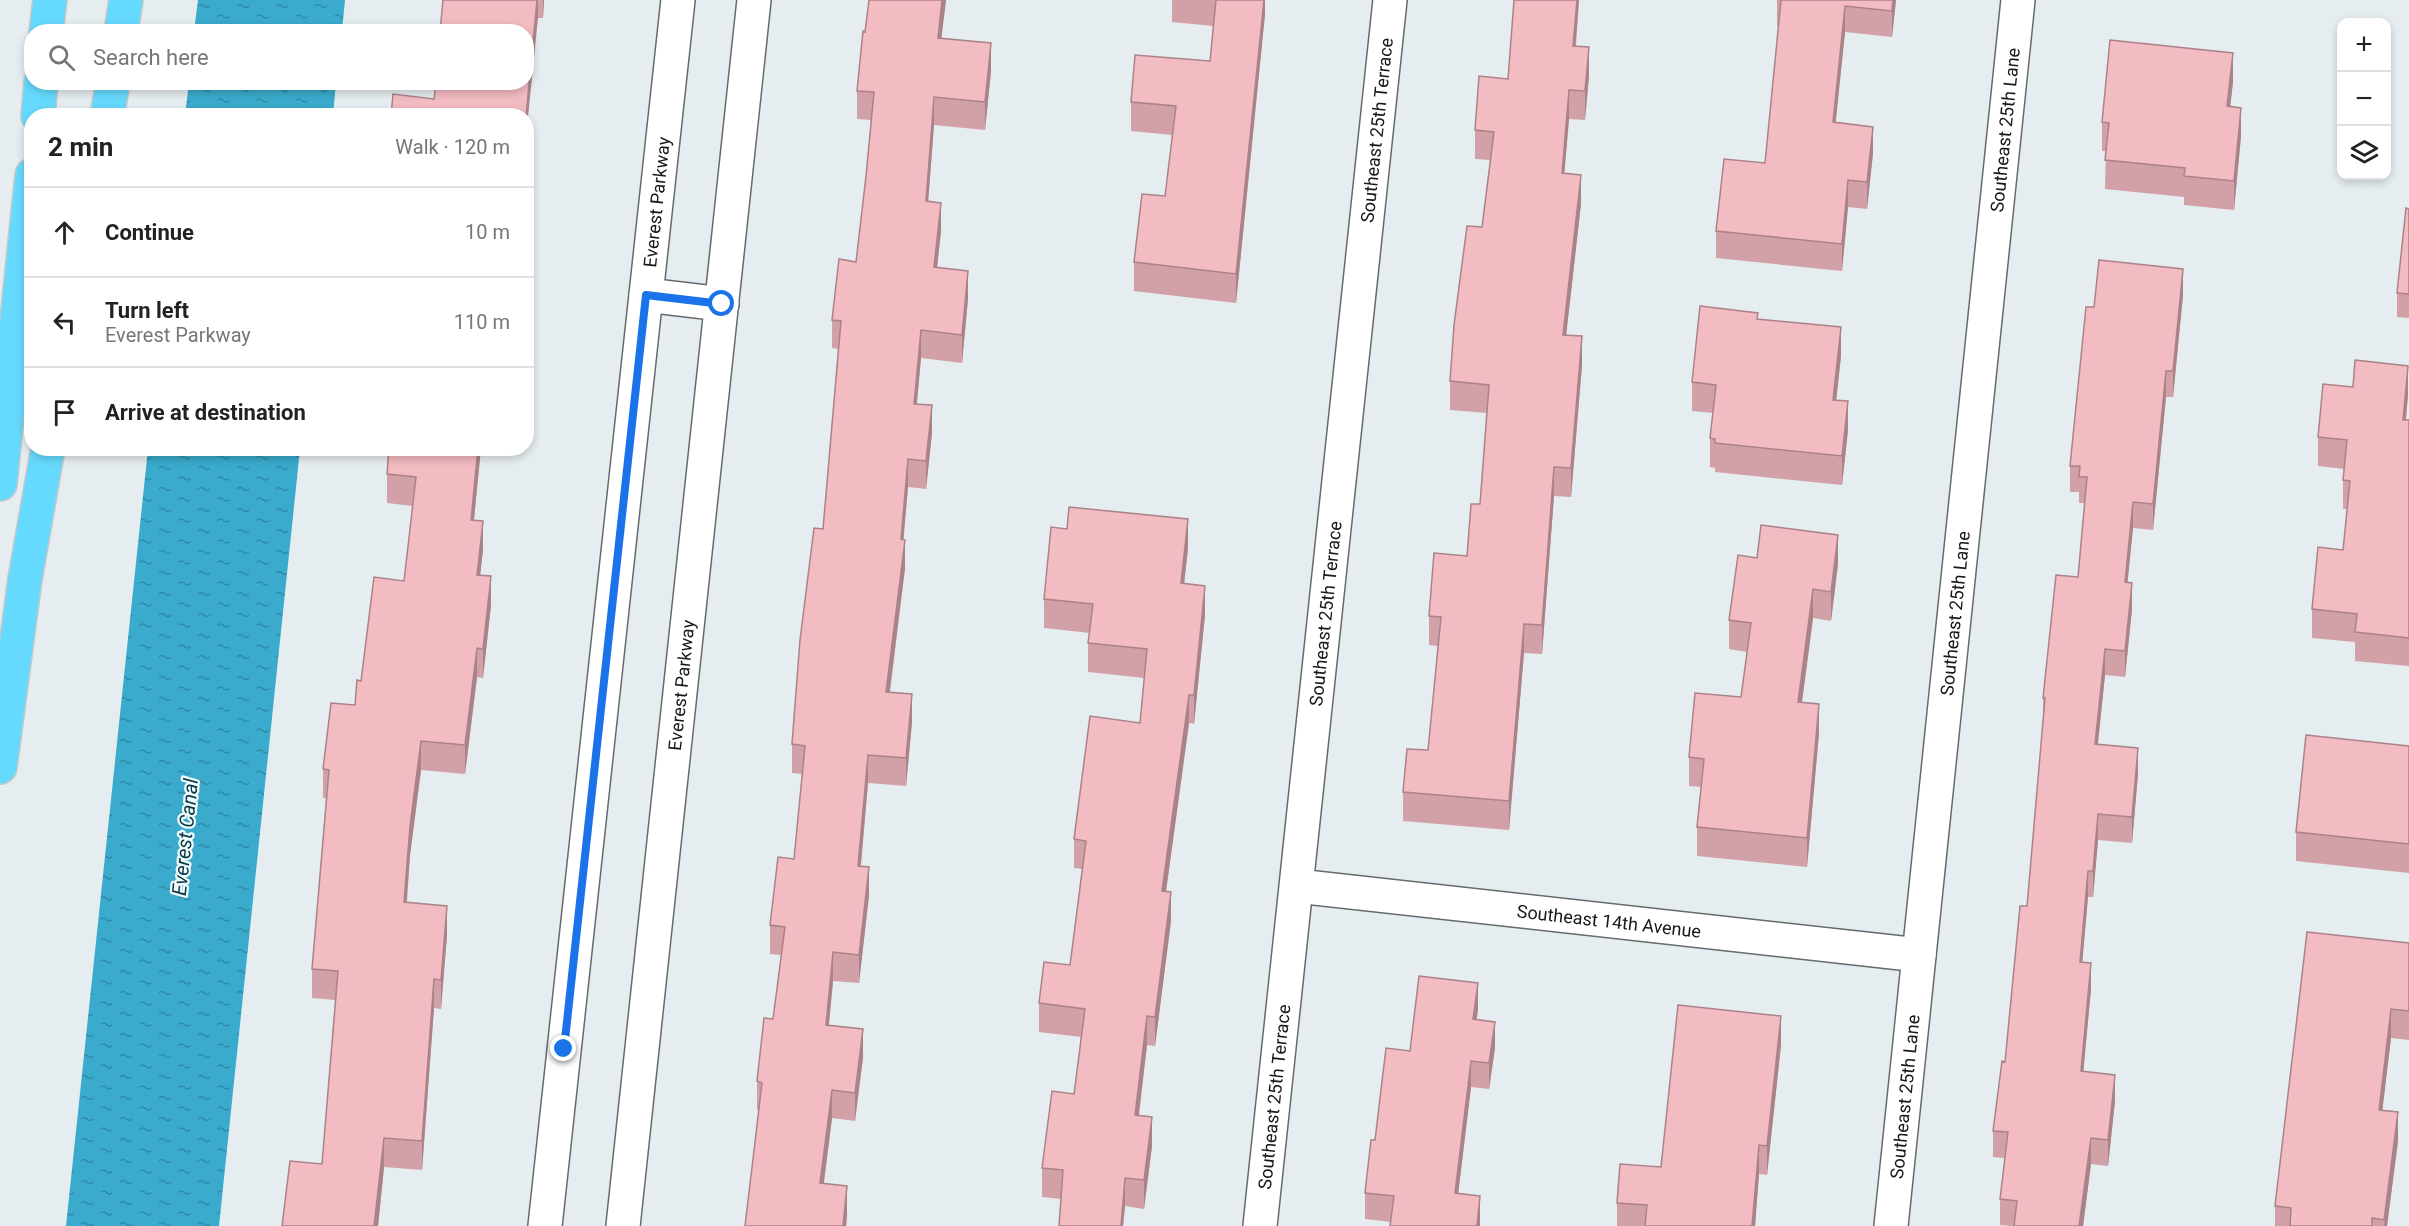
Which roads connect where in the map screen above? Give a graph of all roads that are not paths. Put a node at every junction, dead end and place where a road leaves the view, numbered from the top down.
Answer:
1 (50, 0) edge
2 (126, 0) edge
3 (678, 0) edge
4 (754, 0) edge
5 (1390, 0) edge
6 (2018, 0) edge
7 (47, 24) edge
8 (122, 24) edge
9 (40, 90) edge
10 (111, 90) edge
11 (39, 108) edge
12 (108, 108) edge
13 (24, 252) edge
14 (646, 295) junction
15 (722, 304) junction
16 (47, 456) edge
17 (0, 484) edge
18 (0, 768) edge
19 (1297, 886) junction
20 (1919, 955) junction
21 (545, 1226) edge
22 (623, 1226) edge
23 (1260, 1226) edge
24 (1891, 1226) edge

1 - 7 highway
2 - 8 highway
3 - 14 street, Everest Parkway
4 - 15 street, Everest Parkway
5 - 19 street, Southeast 25th Terrace
6 - 20 street, Southeast 25th Lane
9 - 11 highway
10 - 12 highway
13 - 17 highway
14 - 15 street
14 - 21 street, Everest Parkway
15 - 22 street, Everest Parkway
16 - 18 highway
19 - 20 street, Southeast 14th Avenue
19 - 23 street, Southeast 25th Terrace
20 - 24 street, Southeast 25th Lane

